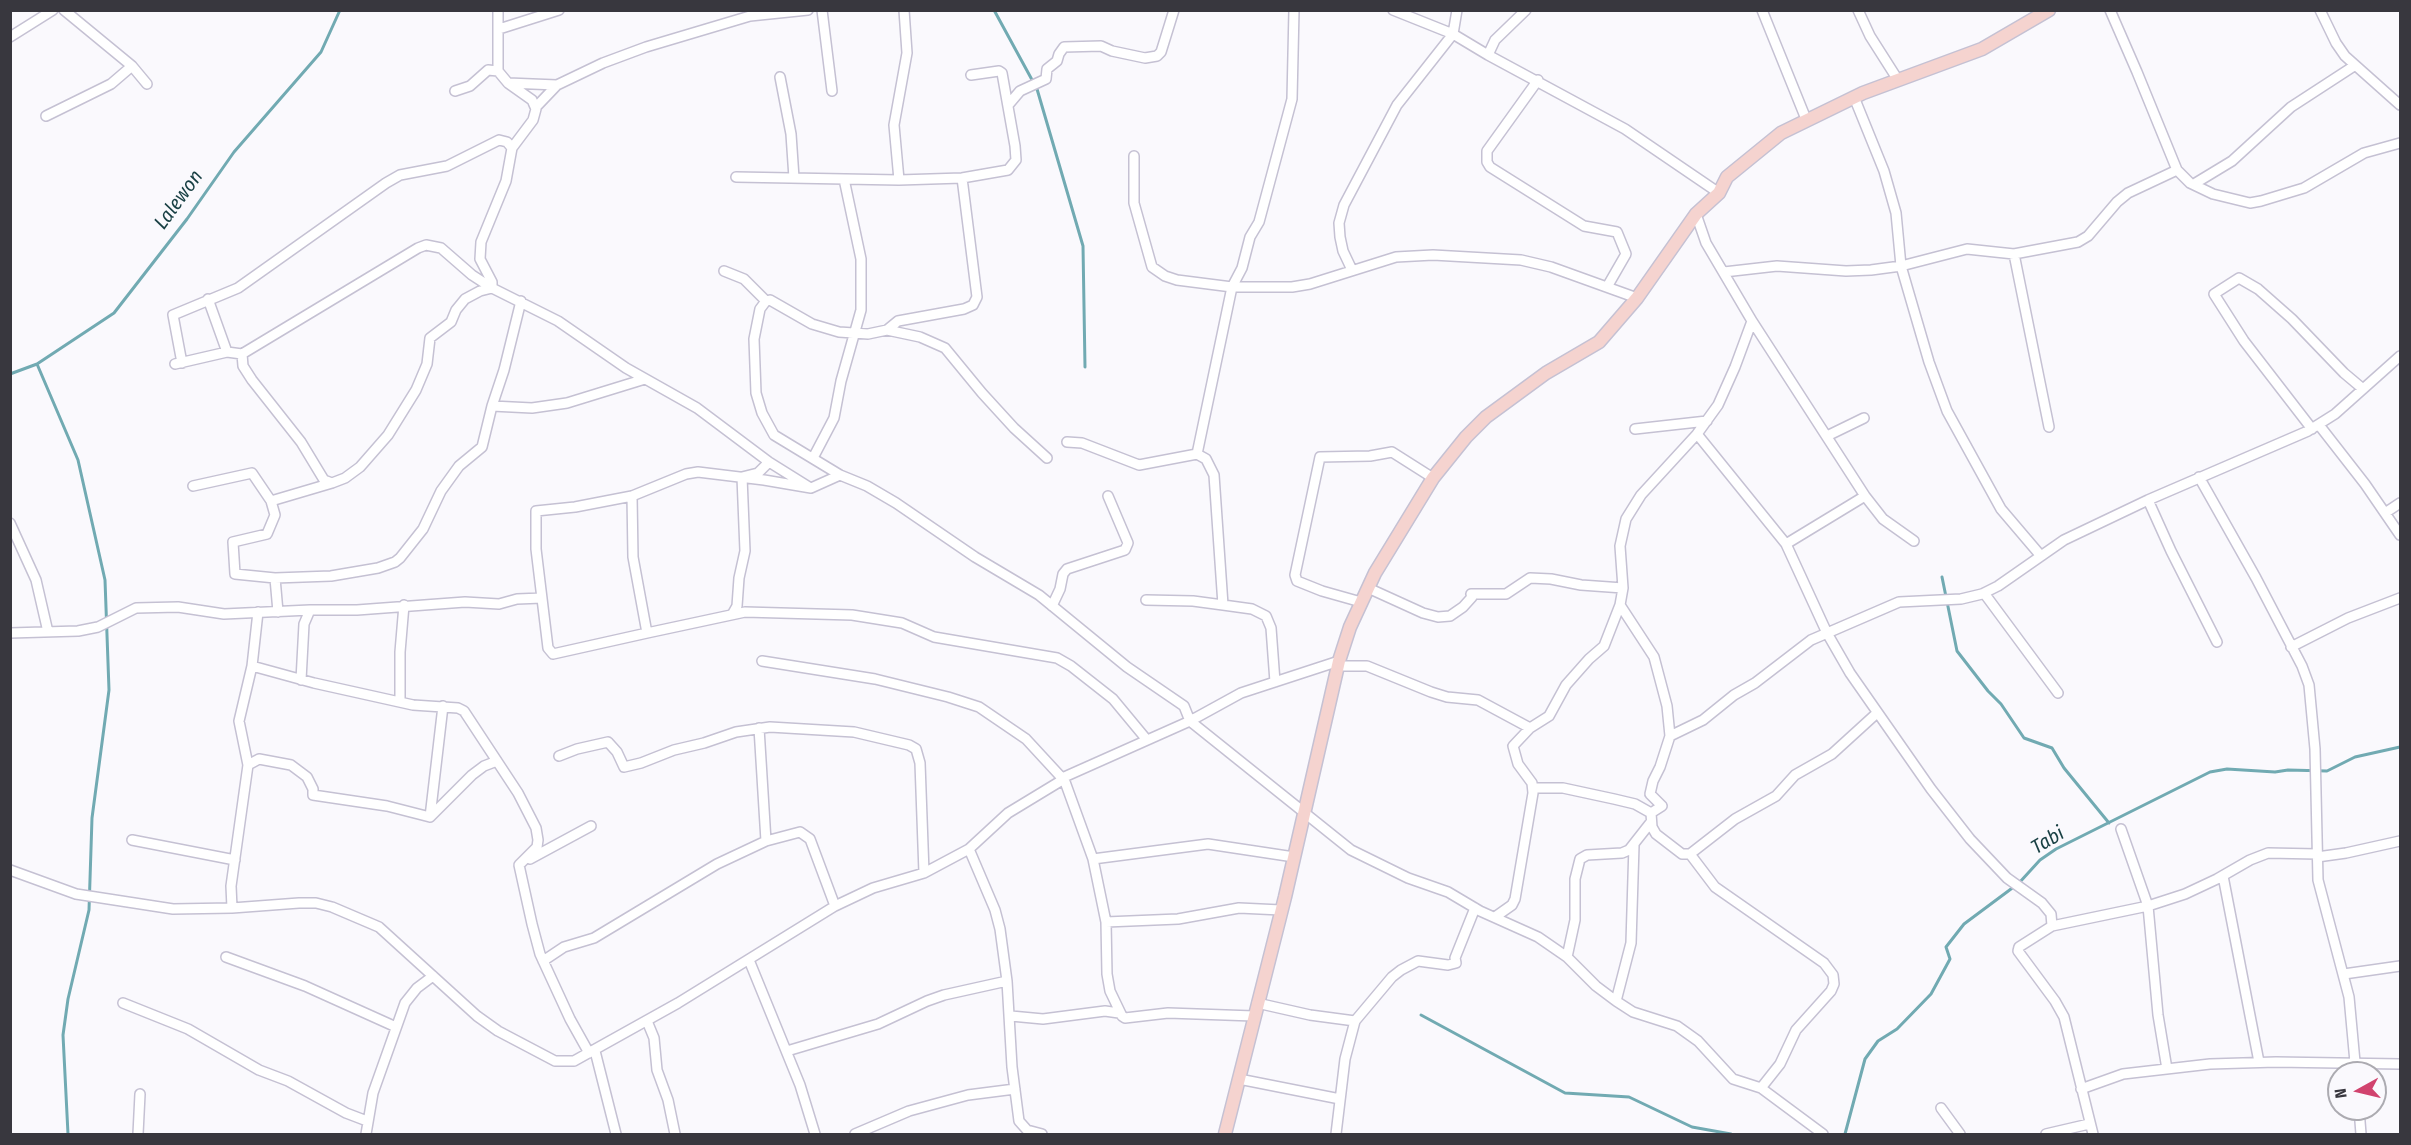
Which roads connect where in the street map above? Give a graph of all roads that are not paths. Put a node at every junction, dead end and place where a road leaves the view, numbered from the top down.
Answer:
1 (64, 10) edge
2 (498, 10) edge
3 (559, 10) edge
4 (808, 10) edge
5 (822, 10) edge
6 (904, 10) edge
7 (1174, 10) edge
8 (1294, 10) edge
9 (1393, 10) edge
10 (1456, 10) edge
11 (1526, 10) edge
12 (1762, 10) edge
13 (1858, 10) edge
14 (2049, 10) edge
15 (2109, 10) edge
16 (2320, 10) edge
17 (48, 11) edge
18 (499, 29) junction
19 (1453, 34) junction
20 (10, 37) edge
21 (1488, 55) junction
22 (132, 66) junction
23 (2354, 66) junction
24 (498, 71) junction
25 (971, 75) dead end
26 (780, 77) dead end
27 (1538, 80) junction
28 (1898, 80) junction
29 (508, 83) junction
30 (1005, 83) junction
31 (147, 84) dead end
32 (557, 85) junction
33 (455, 91) dead end
34 (832, 91) dead end
35 (1020, 91) junction
36 (1854, 97) junction
37 (1009, 104) junction
38 (2400, 105) edge
39 (536, 107) junction
40 (46, 116) dead end
41 (1806, 119) junction
42 (2400, 143) edge
43 (512, 148) junction
44 (1134, 156) dead end
45 (2177, 170) junction
46 (736, 177) dead end
47 (794, 178) junction
48 (962, 178) junction
49 (844, 179) junction
50 (898, 180) junction
51 (2194, 184) junction
52 (1719, 193) junction
53 (1696, 214) junction
54 (2014, 254) junction
55 (1901, 266) junction
56 (1352, 270) junction
57 (724, 271) dead end
58 (1724, 272) junction
59 (1232, 287) junction
60 (1607, 287) junction
61 (492, 288) junction
62 (1637, 298) junction
63 (208, 299) junction
64 (521, 301) junction
65 (766, 301) junction
66 (1752, 321) junction
67 (887, 330) junction
68 (855, 333) junction
69 (227, 352) junction
70 (242, 354) junction
71 (2400, 356) edge
72 (645, 379) junction
73 (2363, 389) junction
74 (492, 406) junction
75 (1864, 418) dead end
76 (1707, 421) junction
77 (2049, 427) dead end
78 (2316, 427) junction
79 (1635, 429) dead end
80 (1697, 434) junction
81 (1827, 436) junction
82 (1067, 442) dead end
83 (1197, 453) junction
84 (813, 458) junction
85 (1047, 458) dead end
86 (768, 462) junction
87 (840, 475) junction
88 (742, 477) junction
89 (2199, 477) junction
90 (1433, 478) junction
91 (332, 483) junction
92 (193, 486) dead end
93 (811, 488) junction
94 (632, 496) junction
95 (1108, 496) dead end
96 (1865, 496) junction
97 (2148, 500) junction
98 (271, 501) junction
99 (2400, 503) edge
100 (2385, 513) junction
101 (10, 523) edge
102 (2400, 536) edge
103 (1914, 541) dead end
104 (1786, 544) junction
105 (2041, 556) junction
106 (275, 578) junction
107 (1368, 588) junction
108 (1623, 588) junction
109 (1984, 593) junction
110 (2400, 597) edge
111 (542, 598) junction
112 (1146, 600) dead end
113 (1361, 602) junction
114 (404, 605) junction
115 (1223, 605) junction
116 (1620, 605) junction
117 (1052, 606) junction
118 (310, 610) junction
119 (258, 612) junction
120 (278, 612) junction
121 (733, 613) junction
122 (48, 632) junction
123 (10, 633) edge
124 (647, 633) junction
125 (1827, 633) junction
126 (2217, 642) dead end
127 (2291, 647) junction
128 (762, 661) dead end
129 (1338, 661) junction
130 (252, 666) junction
131 (301, 680) junction
132 (1275, 682) junction
133 (2058, 693) dead end
134 (400, 702) junction
135 (443, 706) junction
136 (1877, 713) junction
137 (1190, 721) junction
138 (759, 728) junction
139 (1530, 728) junction
140 (1670, 736) junction
141 (1147, 740) junction
142 (559, 756) dead end
143 (497, 761) junction
144 (248, 765) junction
145 (1063, 778) junction
146 (1534, 788) junction
147 (1304, 814) junction
148 (430, 817) junction
149 (1651, 818) junction
150 (591, 826) dead end
151 (2121, 829) dead end
152 (132, 840) dead end
153 (766, 841) junction
154 (2400, 841) edge
155 (1634, 845) junction
156 (969, 849) junction
157 (1690, 854) junction
158 (2317, 855) junction
159 (1294, 857) junction
160 (1093, 859) junction
161 (235, 860) junction
162 (519, 865) junction
163 (10, 870) edge
164 (924, 873) junction
165 (2223, 876) junction
166 (835, 906) junction
167 (2148, 906) junction
168 (232, 908) junction
169 (1475, 908) junction
170 (1281, 910) junction
171 (1495, 917) junction
172 (1106, 922) junction
173 (2052, 926) junction
174 (226, 957) dead end
175 (1567, 957) junction
176 (749, 960) junction
177 (543, 961) junction
178 (2400, 966) edge
179 (2344, 974) junction
180 (434, 976) junction
181 (1007, 981) junction
182 (1616, 1001) junction
183 (1257, 1002) junction
184 (123, 1003) dead end
185 (1119, 1013) junction
186 (1011, 1016) junction
187 (1254, 1016) junction
188 (647, 1021) junction
189 (1355, 1021) junction
190 (396, 1027) junction
191 (592, 1052) junction
192 (787, 1052) junction
193 (2356, 1061) edge
194 (2259, 1062) junction
195 (2327, 1067) edge
196 (2167, 1069) junction
197 (1239, 1079) junction
198 (1761, 1088) junction
199 (1015, 1089) junction
200 (2081, 1089) junction
201 (140, 1094) dead end
202 (1340, 1100) junction
203 (1941, 1108) dead end
204 (367, 1121) junction
205 (2089, 1124) junction
206 (138, 1134) edge
207 (366, 1134) edge
208 (616, 1134) edge
209 (675, 1134) edge
210 (815, 1134) edge
211 (855, 1134) edge
212 (1042, 1134) edge
213 (1225, 1134) edge
214 (1336, 1134) edge
215 (1823, 1134) edge
216 (1960, 1134) edge
217 (2046, 1134) edge
218 (2093, 1134) edge

1 - 22 street
2 - 18 street
3 - 18 street
4 - 32 street
5 - 34 street
6 - 50 street
7 - 35 street
8 - 59 street
9 - 19 street
10 - 19 street
11 - 21 street
12 - 41 street
13 - 28 street
14 - 28 street
15 - 45 street
16 - 23 street
17 - 20 street
18 - 24 street
19 - 21 street
19 - 56 street
21 - 27 street
22 - 31 street
22 - 40 street
23 - 38 street
23 - 51 street
24 - 29 street
24 - 33 street
25 - 30 street
26 - 47 street
27 - 52 street
27 - 60 street
28 - 36 street
29 - 32 street
29 - 39 street
30 - 35 street
30 - 37 street
32 - 39 street
35 - 37 street
36 - 41 street
36 - 55 street
37 - 48 street
39 - 43 street
41 - 52 street
42 - 51 street
43 - 61 street
43 - 63 street
44 - 59 street
45 - 51 street
45 - 54 street
46 - 47 street
47 - 49 street
48 - 50 street
48 - 67 street
49 - 50 street
49 - 68 street
52 - 53 street
53 - 58 street
53 - 62 street
54 - 55 street
54 - 77 street
55 - 58 street
55 - 105 street
56 - 59 street
56 - 60 street
57 - 65 street
58 - 66 street
59 - 83 street
60 - 62 street
61 - 64 street
61 - 70 street
61 - 91 street
62 - 90 street
63 - 69 street
63 - 69 street
64 - 72 street
64 - 74 street
65 - 68 street
65 - 84 street
66 - 76 street
66 - 81 street
67 - 68 street
67 - 85 street
68 - 84 street
69 - 70 street
70 - 91 street
71 - 73 street
72 - 74 street
72 - 86 street
73 - 78 street
73 - 78 street
74 - 106 street
75 - 81 street
76 - 79 street
76 - 80 street
78 - 89 street
78 - 100 street
80 - 104 street
80 - 108 street
81 - 96 street
82 - 83 street
83 - 115 street
84 - 87 street
86 - 88 street
86 - 93 street
87 - 93 street
87 - 117 street
88 - 93 street
88 - 94 street
88 - 121 street
89 - 97 street
89 - 127 street
90 - 107 street
90 - 113 street
91 - 98 street
92 - 98 street
94 - 111 street
94 - 124 street
95 - 117 street
96 - 103 street
96 - 104 street
97 - 105 street
97 - 126 street
98 - 106 street
99 - 100 street
100 - 102 street
101 - 122 street
104 - 125 street
105 - 109 street
106 - 120 street
107 - 108 street
107 - 113 street
108 - 116 street
109 - 125 street
109 - 133 street
110 - 127 street
111 - 114 street
111 - 124 street
112 - 115 street
113 - 129 street
114 - 118 street
114 - 134 street
115 - 132 street
116 - 139 street
116 - 140 street
117 - 137 street
118 - 120 street
118 - 131 street
119 - 120 street
119 - 122 street
119 - 130 street
121 - 124 street
121 - 141 street
122 - 123 street
125 - 136 street
125 - 140 street
127 - 158 street
128 - 145 street
129 - 132 street
129 - 139 street
129 - 147 street
130 - 131 street
130 - 144 street
131 - 134 street
132 - 137 street
134 - 135 street
135 - 143 street
135 - 148 street
136 - 157 street
136 - 173 street
137 - 141 street
137 - 147 street
138 - 142 street
138 - 153 street
138 - 164 street
139 - 146 street
140 - 149 street
141 - 145 street
143 - 148 street
143 - 162 street
144 - 148 street
144 - 161 street
145 - 156 street
145 - 160 street
146 - 149 street
146 - 171 street
147 - 159 street
147 - 169 street
149 - 155 street
149 - 157 street
150 - 162 street
151 - 167 street
152 - 161 street
153 - 166 street
153 - 177 street
154 - 158 street
155 - 175 street
155 - 182 street
156 - 164 street
156 - 181 street
157 - 198 street
158 - 165 street
158 - 179 street
159 - 160 street
159 - 170 street
160 - 172 street
161 - 168 street
162 - 177 street
163 - 168 street
164 - 166 street
165 - 167 street
165 - 194 street
166 - 176 street
167 - 173 street
167 - 196 street
168 - 180 street
169 - 171 street
169 - 189 street
170 - 172 street
170 - 183 street
171 - 175 street
172 - 185 street
173 - 200 street
174 - 190 street
175 - 182 street
176 - 188 street
176 - 192 street
177 - 191 street
178 - 179 street
179 - 193 street
180 - 190 street
180 - 191 street
181 - 186 street
181 - 192 street
182 - 198 street
183 - 187 street
183 - 189 street
184 - 204 street
185 - 186 street
185 - 187 street
186 - 199 street
187 - 197 street
188 - 191 street
188 - 209 street
189 - 202 street
190 - 204 street
191 - 208 street
192 - 210 street
194 - 195 street
194 - 196 street
196 - 200 street
197 - 202 street
197 - 213 street
198 - 215 street
199 - 211 street
199 - 212 street
200 - 205 street
201 - 206 street
202 - 214 street
203 - 216 street
204 - 207 street
205 - 217 street
205 - 218 street

